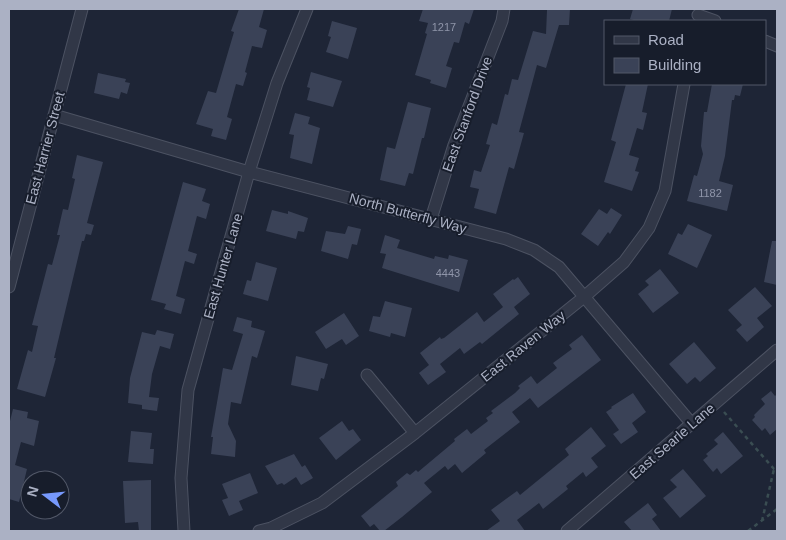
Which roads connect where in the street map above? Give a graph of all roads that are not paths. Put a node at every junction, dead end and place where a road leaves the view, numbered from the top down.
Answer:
1 (82, 9) edge
2 (307, 9) edge
3 (504, 9) edge
4 (699, 15) edge
5 (713, 20) edge
6 (684, 85) edge
7 (54, 115) junction
8 (249, 172) junction
9 (430, 219) junction
10 (9, 287) edge
11 (584, 298) junction
12 (777, 350) edge
13 (367, 375) dead end
14 (692, 424) junction
15 (415, 433) junction
16 (184, 531) edge
17 (260, 531) edge
18 (566, 531) edge

1 - 7 street, East Harrier Street
2 - 8 street, East Hunter Lane
3 - 9 street, East Stanford Drive
4 - 5 street
6 - 11 street, East Raven Way
7 - 8 street, North Butterfly Way
7 - 10 street, East Harrier Street
8 - 9 street, North Butterfly Way
8 - 16 street, East Hunter Lane
9 - 11 street, North Butterfly Way
11 - 14 street, North Butterfly Way
11 - 15 street, East Raven Way
12 - 14 street, East Searle Lane
13 - 15 street
14 - 18 street, East Searle Lane
15 - 17 street, East Raven Way

